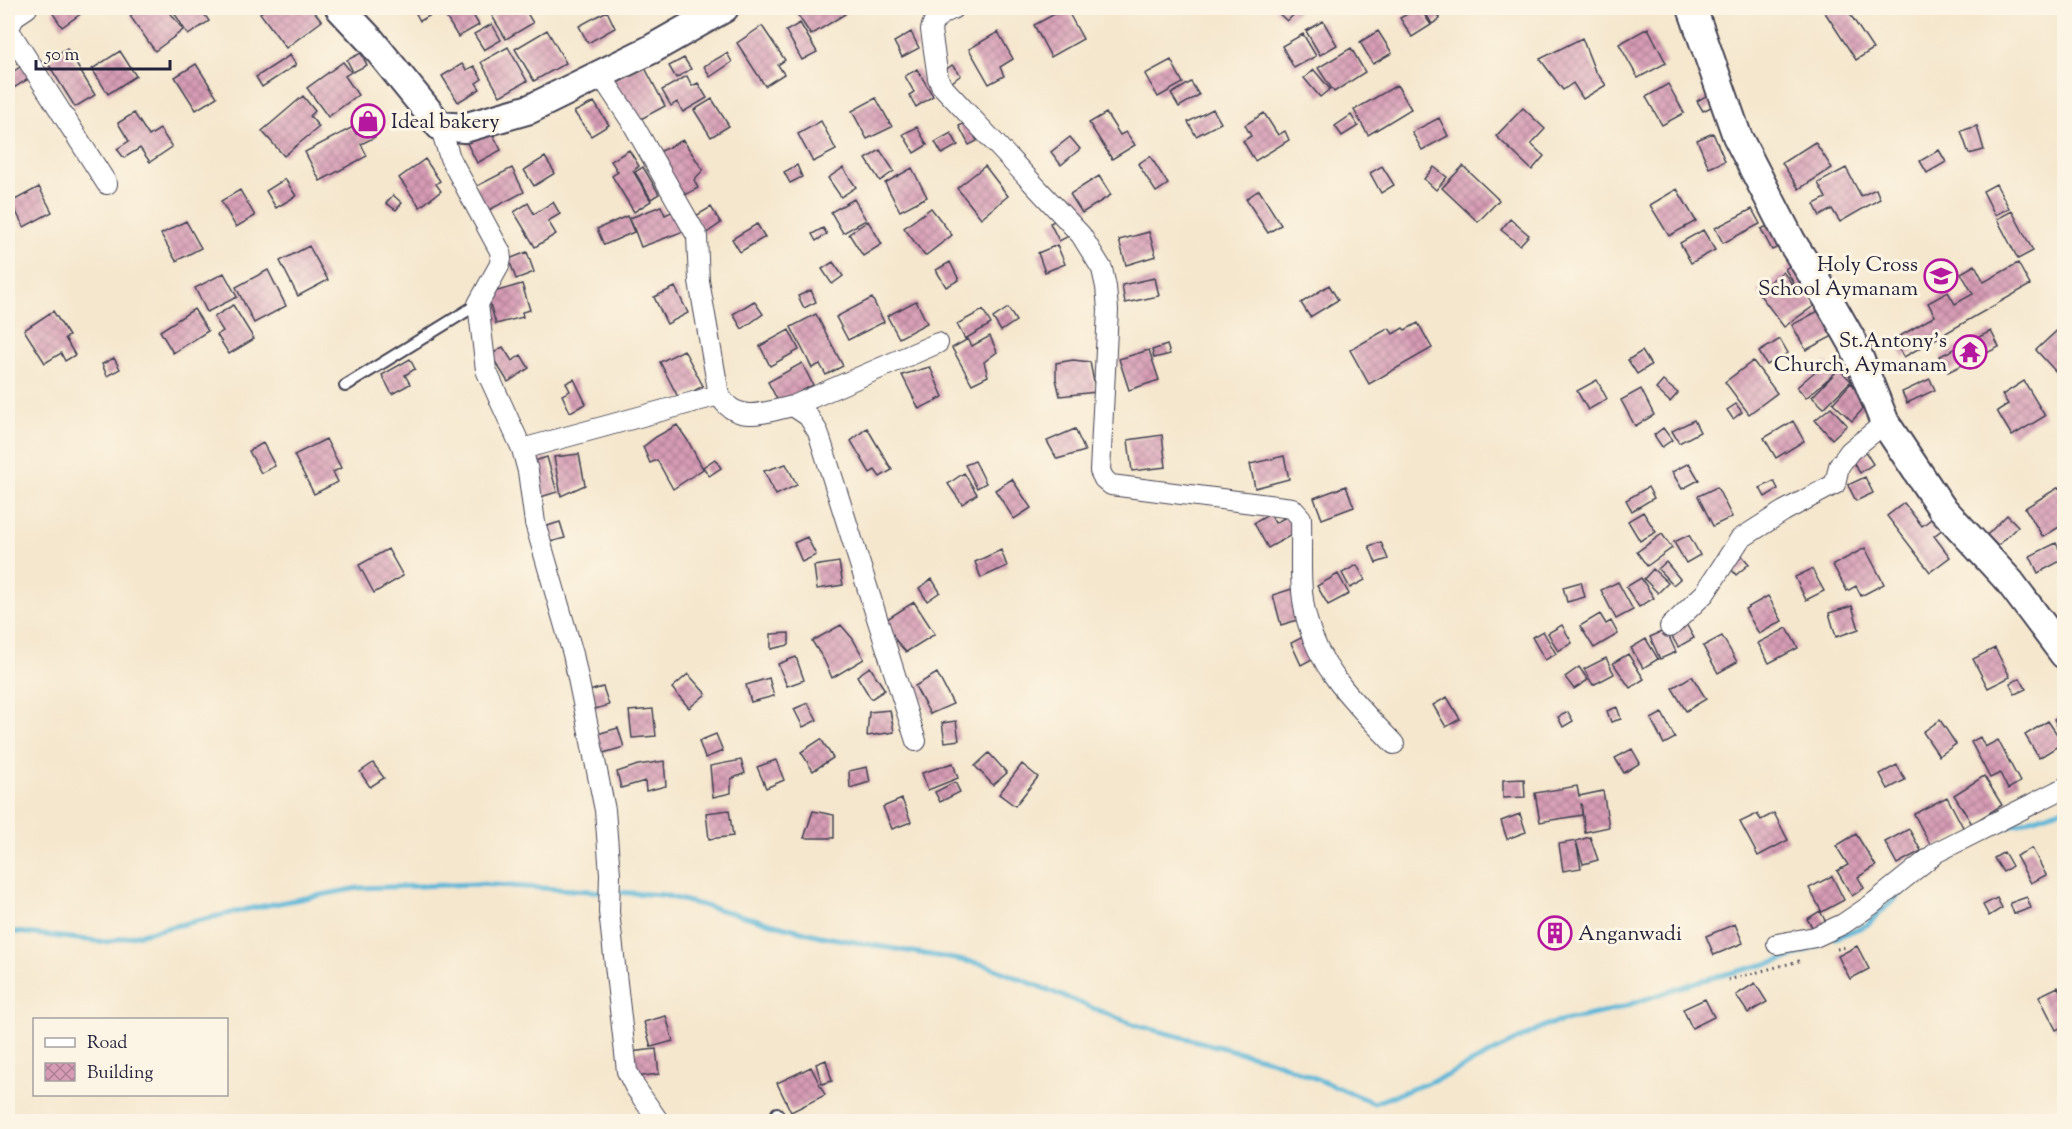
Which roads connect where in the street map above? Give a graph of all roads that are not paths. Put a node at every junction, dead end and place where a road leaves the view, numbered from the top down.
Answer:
1 (27, 8) edge
2 (340, 8) edge
3 (724, 8) edge
4 (954, 8) edge
5 (1692, 8) edge
6 (8, 30) edge
7 (600, 74) junction
8 (440, 126) junction
9 (107, 184) dead end
10 (478, 304) junction
11 (938, 344) dead end
12 (345, 386) dead end
13 (719, 395) junction
14 (792, 406) junction
15 (1885, 423) junction
16 (522, 449) junction
17 (1670, 627) dead end
18 (2064, 654) edge
19 (916, 741) dead end
20 (1394, 744) dead end
21 (2064, 788) edge
22 (1777, 944) dead end
23 (659, 1122) edge

1 - 6 street
2 - 8 main road
3 - 7 main road
4 - 20 street
5 - 15 main road
6 - 9 street
7 - 8 main road
7 - 13 street
8 - 10 street
10 - 12 lane
10 - 16 street
11 - 14 street
13 - 14 street
13 - 16 street
14 - 19 street
15 - 17 street
15 - 18 main road
16 - 23 street
21 - 22 street

